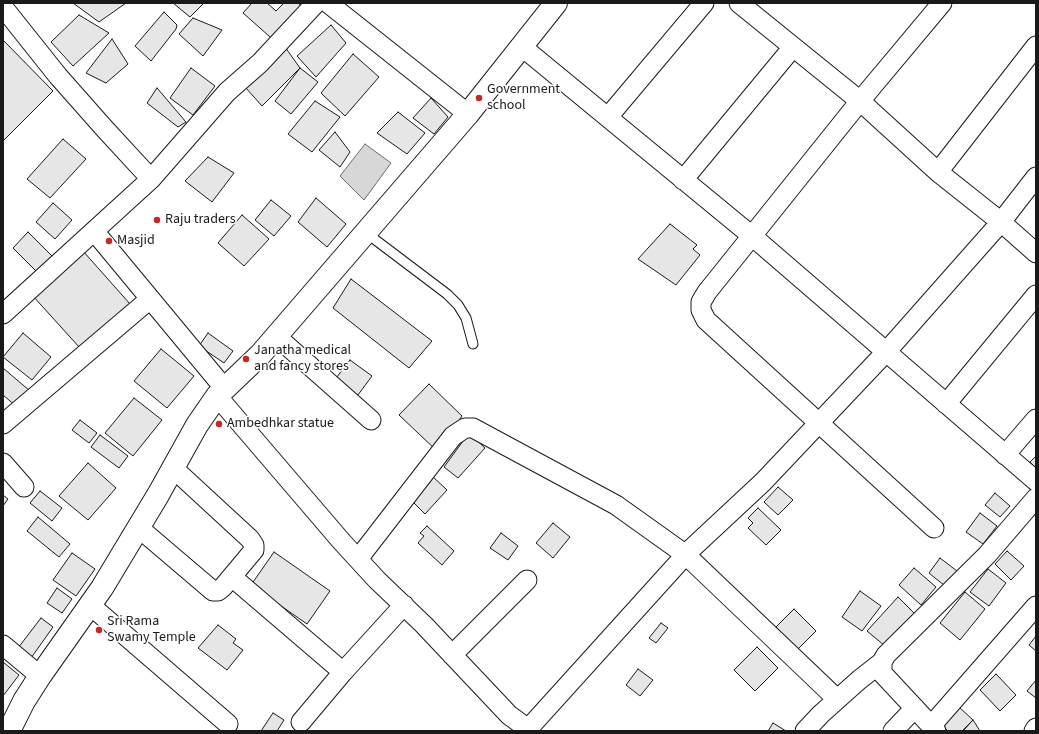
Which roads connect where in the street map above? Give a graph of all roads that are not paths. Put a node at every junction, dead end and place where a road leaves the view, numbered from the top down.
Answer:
1 (316, 3) edge
2 (328, 3) edge
3 (556, 3) edge
4 (704, 3) edge
5 (739, 3) edge
6 (942, 3) edge
7 (3, 7) edge
8 (521, 46) junction
9 (1036, 46) edge
10 (793, 47) junction
11 (1029, 68) edge
12 (860, 101) junction
13 (468, 114) junction
14 (608, 117) junction
15 (938, 172) junction
16 (1036, 178) edge
17 (151, 179) junction
18 (683, 180) junction
19 (1001, 222) junction
20 (94, 231) junction
21 (366, 232) junction
22 (752, 236) junction
23 (1036, 253) edge
24 (1036, 295) edge
25 (150, 299) junction
26 (3, 314) edge
27 (276, 336) junction
28 (473, 344) dead end
29 (886, 352) junction
30 (221, 393) junction
31 (946, 404) junction
32 (1036, 419) edge
33 (371, 420) dead end
34 (819, 423) junction
35 (3, 424) edge
36 (1005, 455) junction
37 (3, 463) edge
38 (174, 468) junction
39 (1036, 481) edge
40 (24, 487) dead end
41 (1036, 498) edge
42 (139, 528) junction
43 (934, 528) dead end
44 (686, 554) junction
45 (358, 559) junction
46 (232, 577) junction
47 (527, 580) dead end
48 (90, 605) junction
49 (404, 605) junction
50 (1036, 606) edge
51 (3, 645) edge
52 (452, 654) junction
53 (882, 662) junction
54 (343, 672) junction
55 (40, 676) junction
56 (837, 699) junction
57 (915, 708) junction
58 (301, 722) dead end
59 (228, 724) dead end
60 (934, 728) edge
61 (1036, 728) edge
62 (527, 730) edge
63 (9, 731) edge
64 (805, 731) edge
65 (893, 731) edge
66 (1034, 731) edge

1 - 17 street
2 - 13 street
3 - 8 street
4 - 14 street
5 - 10 street
6 - 12 street
7 - 17 street
8 - 13 street
8 - 14 street
9 - 11 street
10 - 12 street
10 - 18 street
11 - 15 street
12 - 15 street
12 - 22 street
13 - 21 street
14 - 18 street
15 - 19 street
16 - 19 street
17 - 20 street
18 - 22 street
19 - 23 street
19 - 29 street
20 - 25 street
20 - 26 street
21 - 27 street
21 - 28 lane
22 - 29 street
22 - 34 street
24 - 31 street
25 - 30 street
25 - 35 street
27 - 30 street
27 - 33 street
29 - 31 street
29 - 34 street
30 - 38 street
30 - 45 street
31 - 36 street
32 - 36 street
34 - 43 street
34 - 44 street
36 - 39 street
37 - 40 street
38 - 42 street
38 - 46 street
41 - 53 street
42 - 46 street
42 - 48 street
44 - 45 street
44 - 56 street
44 - 62 street
45 - 49 street
46 - 54 street
47 - 52 street
48 - 55 street
48 - 59 street
49 - 52 street
49 - 54 street
50 - 60 street
51 - 55 street
52 - 62 street
53 - 56 street
53 - 57 street
54 - 58 street
55 - 63 street
56 - 64 street
57 - 60 street
57 - 65 street
61 - 66 street

